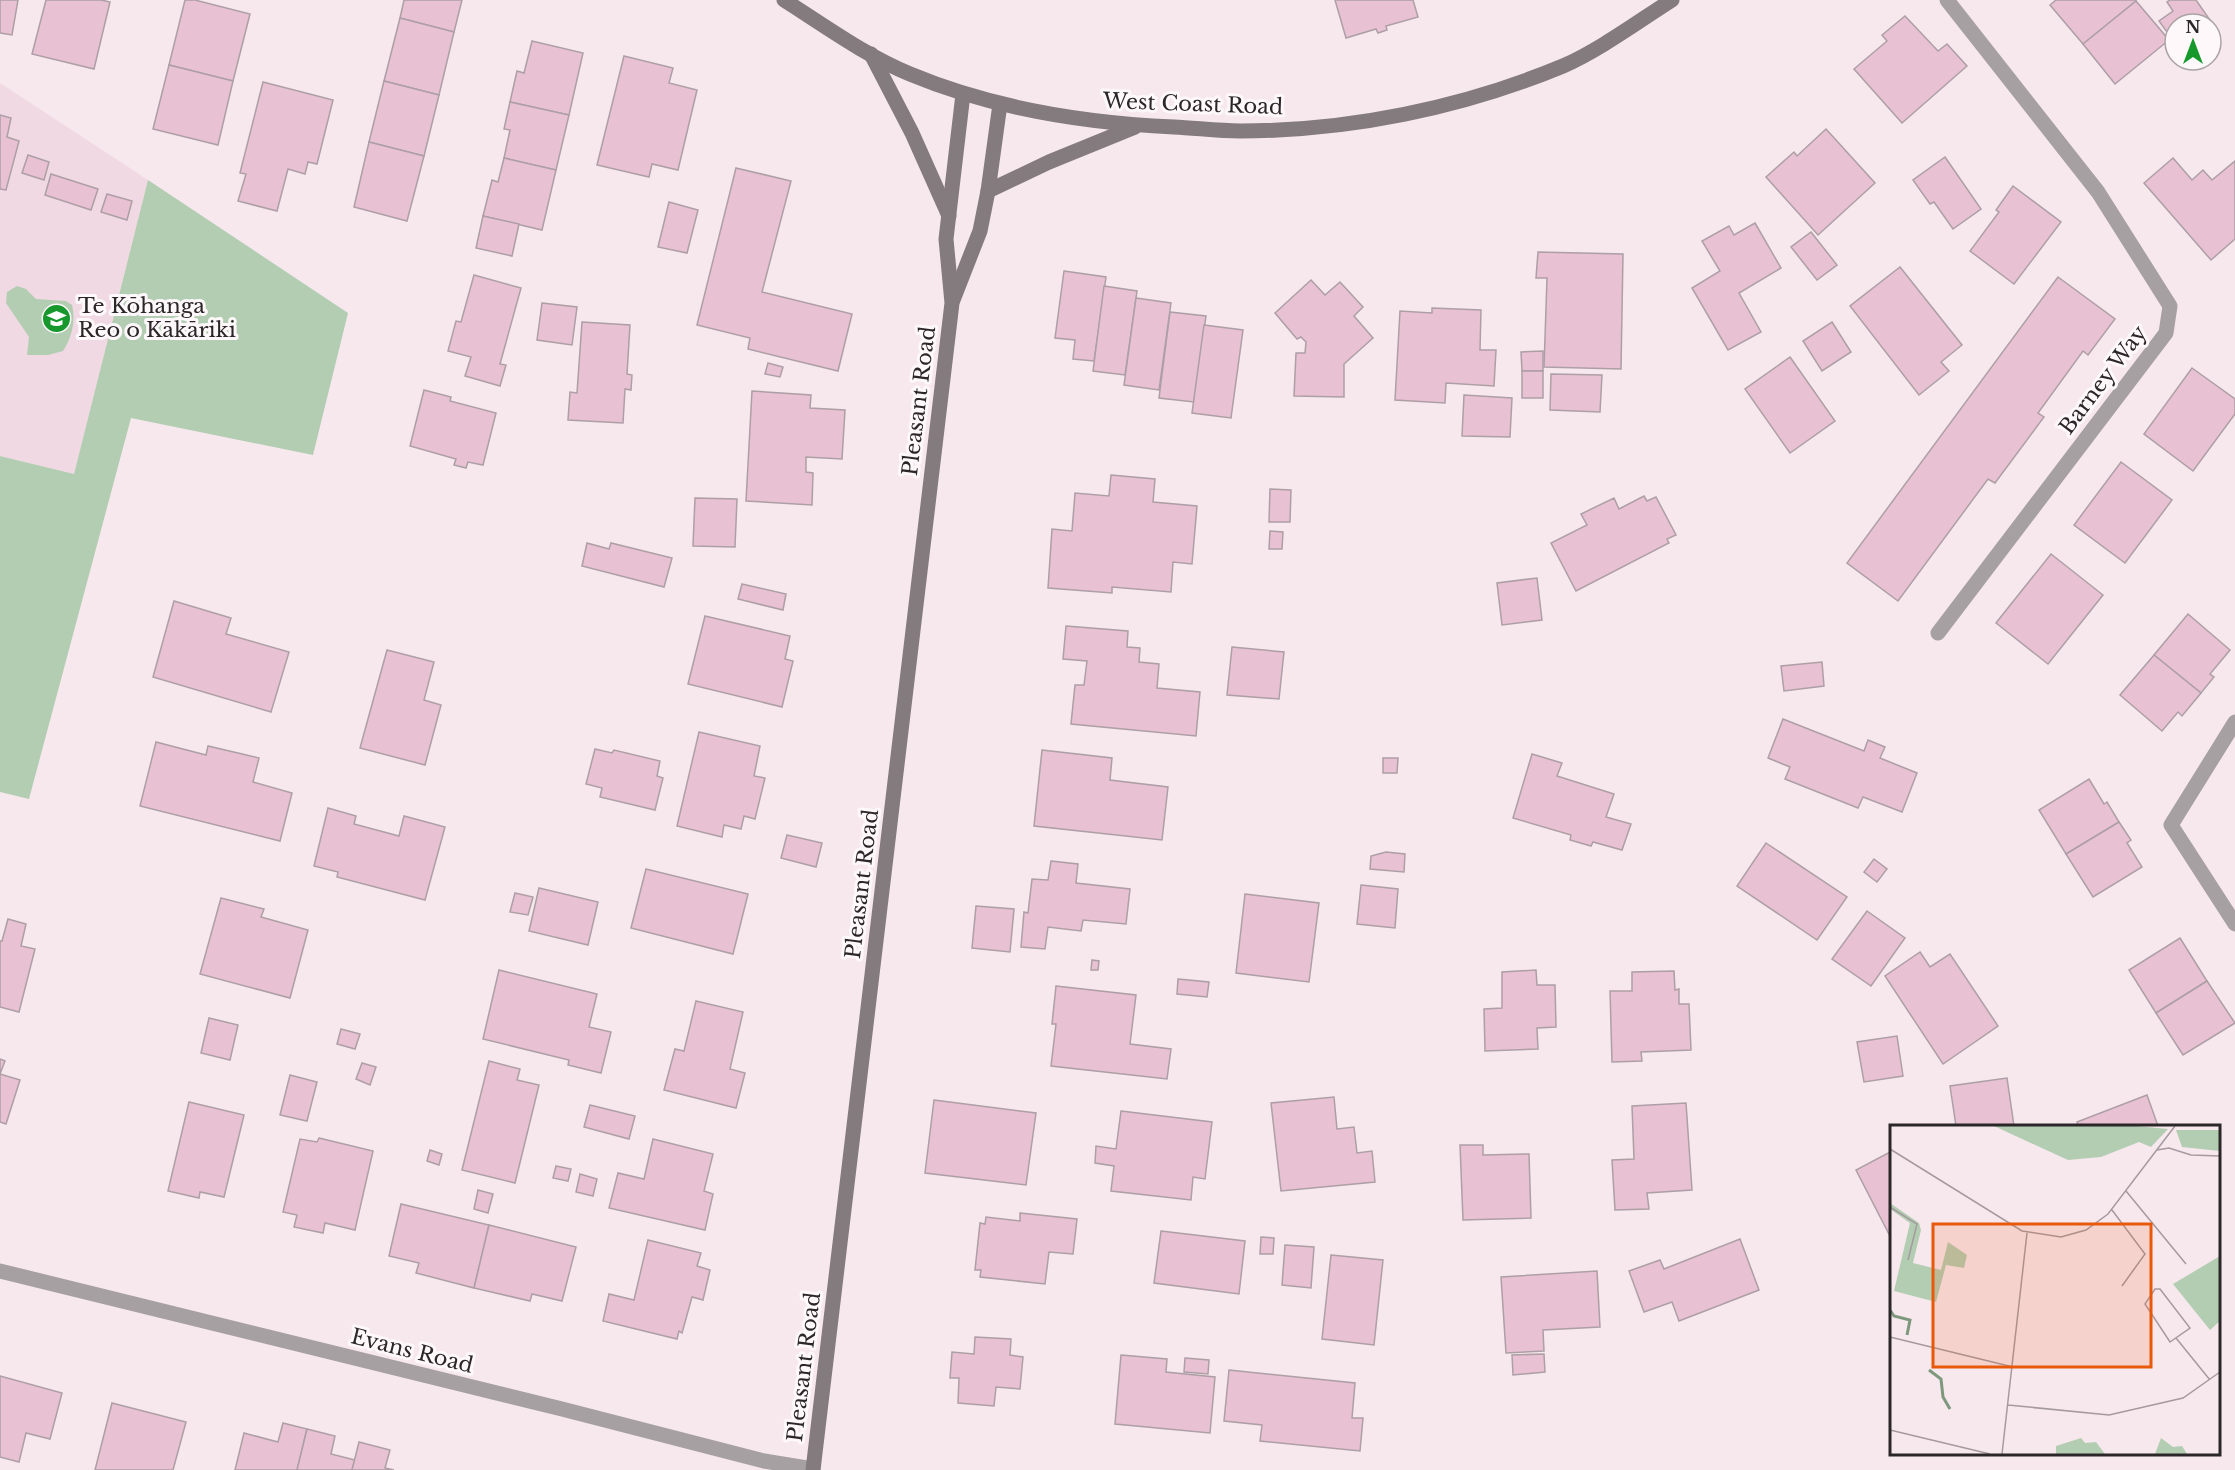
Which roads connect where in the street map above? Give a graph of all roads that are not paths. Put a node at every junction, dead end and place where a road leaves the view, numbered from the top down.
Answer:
1 (784, 0) edge
2 (1672, 0) edge
3 (1947, 0) edge
4 (871, 54) junction
5 (963, 94) junction
6 (1000, 104) junction
7 (1137, 126) junction
8 (988, 191) junction
9 (949, 216) junction
10 (952, 303) junction
11 (1938, 633) dead end
12 (2235, 722) edge
13 (2235, 924) edge
14 (0, 1271) edge
15 (813, 1469) edge

1 - 4 main road, West Coast Road
2 - 7 main road, West Coast Road
3 - 11 street, Barney Way
4 - 5 main road, West Coast Road
4 - 9 main road
5 - 6 main road, West Coast Road
5 - 9 main road, Pleasant Road
6 - 7 main road, West Coast Road
6 - 8 main road, Pleasant Road
7 - 8 main road
8 - 10 main road, Pleasant Road
9 - 10 main road, Pleasant Road
10 - 15 main road, Pleasant Road
12 - 13 street
14 - 15 street, Evans Road

